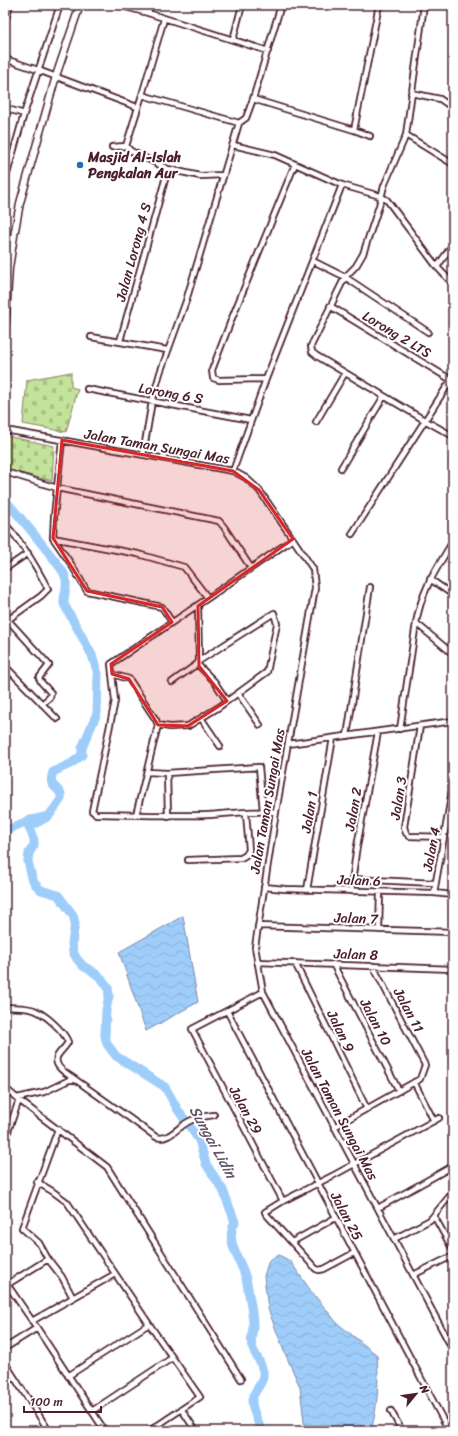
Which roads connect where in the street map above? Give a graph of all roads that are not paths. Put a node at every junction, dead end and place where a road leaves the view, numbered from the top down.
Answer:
1 (10, 5) edge
2 (60, 5) edge
3 (80, 5) edge
4 (118, 5) edge
5 (150, 5) edge
6 (242, 5) edge
7 (281, 5) edge
8 (379, 5) edge
9 (424, 5) edge
10 (148, 13) junction
11 (164, 19) junction
12 (5, 21) edge
13 (233, 40) junction
14 (268, 51) junction
15 (5, 59) edge
16 (38, 70) junction
17 (56, 76) junction
18 (411, 93) junction
19 (142, 95) junction
20 (253, 99) junction
21 (5, 108) edge
22 (137, 108) junction
23 (453, 108) edge
24 (24, 114) junction
25 (239, 123) junction
26 (354, 130) junction
27 (406, 135) junction
28 (370, 136) dead end
29 (233, 145) junction
30 (126, 146) junction
31 (112, 147) dead end
32 (295, 164) junction
33 (453, 164) edge
34 (168, 169) junction
35 (223, 175) junction
36 (5, 180) edge
37 (342, 185) junction
38 (380, 196) junction
39 (453, 244) edge
40 (313, 261) junction
41 (437, 267) junction
42 (345, 277) junction
43 (453, 284) edge
44 (330, 306) junction
45 (428, 332) dead end
46 (5, 333) edge
47 (92, 337) dead end
48 (120, 341) junction
49 (167, 350) junction
50 (345, 373) junction
51 (266, 379) junction
52 (452, 380) edge
53 (87, 389) dead end
54 (384, 396) junction
55 (152, 401) junction
56 (252, 420) junction
57 (426, 421) junction
58 (316, 422) dead end
59 (5, 430) edge
60 (453, 436) edge
61 (62, 440) junction
62 (143, 455) junction
63 (341, 468) dead end
64 (233, 471) junction
65 (5, 472) edge
66 (57, 488) junction
67 (5, 524) edge
68 (352, 534) dead end
69 (53, 538) junction
70 (293, 539) junction
71 (453, 541) edge
72 (28, 553) junction
73 (5, 568) edge
74 (251, 568) junction
75 (430, 579) junction
76 (370, 587) dead end
77 (453, 595) edge
78 (208, 598) junction
79 (198, 606) junction
80 (7, 621) edge
81 (172, 622) junction
82 (416, 623) junction
83 (453, 654) edge
84 (198, 663) junction
85 (5, 666) edge
86 (112, 674) junction
87 (172, 682) dead end
88 (238, 694) junction
89 (227, 701) junction
90 (42, 704) junction
91 (202, 718) junction
92 (57, 719) dead end
93 (453, 721) edge
94 (158, 725) junction
95 (260, 725) dead end
96 (420, 726) junction
97 (400, 729) junction
98 (378, 732) junction
99 (347, 736) junction
100 (333, 738) junction
101 (288, 744) junction
102 (220, 746) dead end
103 (147, 772) junction
104 (167, 773) junction
105 (453, 786) edge
106 (263, 811) junction
107 (276, 812) junction
108 (246, 813) junction
109 (136, 815) junction
110 (168, 816) junction
111 (444, 837) junction
112 (188, 860) dead end
113 (352, 879) junction
114 (435, 883) junction
115 (264, 887) junction
116 (307, 890) junction
117 (351, 891) junction
118 (380, 892) junction
119 (434, 893) junction
120 (453, 895) edge
121 (258, 926) junction
122 (379, 930) junction
123 (453, 932) edge
124 (258, 962) junction
125 (295, 963) junction
126 (333, 964) junction
127 (373, 966) junction
128 (453, 969) edge
129 (263, 992) junction
130 (5, 1007) edge
131 (227, 1011) junction
132 (76, 1080) junction
133 (414, 1082) junction
134 (5, 1088) edge
135 (399, 1091) junction
136 (18, 1099) junction
137 (367, 1108) junction
138 (214, 1115) dead end
139 (334, 1127) junction
140 (58, 1129) junction
141 (5, 1140) edge
142 (354, 1164) junction
143 (453, 1166) edge
144 (37, 1182) junction
145 (317, 1183) junction
146 (453, 1192) edge
147 (283, 1200) junction
148 (378, 1208) junction
149 (434, 1216) junction
150 (335, 1218) junction
151 (394, 1239) junction
152 (292, 1242) junction
153 (453, 1250) edge
154 (354, 1253) junction
155 (453, 1258) edge
156 (48, 1259) junction
157 (115, 1274) junction
158 (413, 1275) junction
159 (6, 1282) edge
160 (73, 1298) junction
161 (32, 1321) junction
162 (149, 1324) junction
163 (37, 1328) junction
164 (5, 1348) edge
165 (453, 1350) edge
166 (172, 1358) junction
167 (5, 1364) edge
168 (68, 1376) junction
169 (241, 1379) dead end
170 (182, 1410) junction
171 (391, 1411) dead end
172 (92, 1412) junction
173 (49, 1431) edge
174 (105, 1431) edge
175 (149, 1431) edge
176 (196, 1431) edge
177 (402, 1431) edge
178 (448, 1431) edge

1 - 12 street
2 - 16 street
3 - 17 street
4 - 10 street
5 - 10 street
6 - 13 street
7 - 14 street
8 - 26 street
9 - 18 street
10 - 11 street
11 - 13 street
11 - 19 street
13 - 14 street
14 - 20 street
15 - 16 street
16 - 17 street
16 - 24 street
17 - 22 street
17 - 46 street
18 - 23 street
18 - 27 street
19 - 22 street
19 - 25 street
20 - 25 street
20 - 26 street
21 - 24 street
22 - 30 street
24 - 36 street
25 - 29 street
26 - 28 street
27 - 33 street
27 - 38 street
29 - 32 street
29 - 35 street
30 - 31 street
30 - 34 street
32 - 37 street
32 - 51 street
34 - 35 street
34 - 48 street, Jalan Lorong 4 S
35 - 49 street
37 - 38 street
37 - 40 street
38 - 41 street
38 - 42 street
39 - 41 street
40 - 42 street
40 - 51 street
41 - 43 street
42 - 44 street
42 - 45 street
44 - 50 street
44 - 52 street, Lorong 2 LTS
47 - 48 street
48 - 49 street
49 - 55 street
50 - 54 street
50 - 58 street
51 - 56 street
52 - 57 street
53 - 55 street, Lorong 6 S
54 - 57 street
54 - 63 street
55 - 56 street, Lorong 6 S
55 - 62 street
56 - 64 street
57 - 60 street
57 - 68 street
59 - 61 street, Jalan Taman Sungai Mas
61 - 62 street, Jalan Taman Sungai Mas
61 - 66 street
62 - 64 street, Jalan Taman Sungai Mas
64 - 70 street, Jalan Taman Sungai Mas
65 - 66 street
66 - 69 street
66 - 74 street
67 - 72 street
69 - 78 street
69 - 81 street
70 - 74 street
70 - 101 street, Jalan Taman Sungai Mas
71 - 75 street
72 - 73 street
72 - 80 street
74 - 78 street
75 - 77 street
75 - 82 street
76 - 99 street
78 - 79 street
79 - 81 street
79 - 84 street
80 - 90 street
81 - 86 street
82 - 83 street
82 - 97 street
84 - 87 street
84 - 88 street
84 - 89 street
85 - 90 street
86 - 94 street
86 - 109 street
88 - 89 street
88 - 95 street
89 - 91 street
90 - 92 street
91 - 94 street
91 - 102 street
93 - 96 street
94 - 103 street
96 - 97 street
96 - 111 street, Jalan 3
97 - 98 street
98 - 99 street
98 - 113 street, Jalan 2
99 - 100 street
100 - 101 street
100 - 116 street, Jalan 1
101 - 107 street, Jalan Taman Sungai Mas
103 - 104 street
103 - 109 street
104 - 106 street
104 - 110 street
105 - 111 street, Jalan 4
106 - 107 street
106 - 108 street
107 - 115 street, Jalan Taman Sungai Mas
108 - 110 street
108 - 112 street
109 - 110 street
111 - 114 street, Jalan 4
113 - 114 street
113 - 117 street, Jalan 2
114 - 119 street, Jalan 4
115 - 116 street, Jalan 6
115 - 121 street, Jalan Taman Sungai Mas
116 - 117 street, Jalan 6
117 - 118 street, Jalan 6
118 - 119 street, Jalan 6
118 - 122 street
119 - 120 street, Jalan 6
121 - 122 street, Jalan 7
121 - 124 street, Jalan Taman Sungai Mas
122 - 123 street, Jalan 7
124 - 125 street, Jalan 8
124 - 129 street, Jalan Taman Sungai Mas
125 - 126 street, Jalan 8
125 - 137 street, Jalan 9
126 - 127 street, Jalan 8
126 - 135 street, Jalan 10
127 - 128 street, Jalan 8
127 - 133 street, Jalan 11
129 - 131 street
129 - 139 street, Jalan Taman Sungai Mas
130 - 132 street
131 - 145 street, Jalan 25
131 - 147 street, Jalan 29
132 - 136 street
132 - 138 street
133 - 135 street
133 - 142 street
134 - 136 street
135 - 137 street
136 - 140 street
136 - 141 street
137 - 139 street
139 - 142 street, Jalan Taman Sungai Mas
140 - 144 street
140 - 169 street
142 - 145 street
142 - 148 street, Jalan Taman Sungai Mas
143 - 148 street
144 - 156 street
144 - 157 street
145 - 147 street
145 - 150 street, Jalan 25
146 - 149 street
147 - 152 street
148 - 151 street, Jalan Taman Sungai Mas
149 - 151 street
149 - 153 street
150 - 152 street
150 - 154 street, Jalan 25
151 - 158 street, Jalan Taman Sungai Mas
152 - 154 street
154 - 178 street, Jalan 25
155 - 158 street
156 - 159 street
156 - 160 street
157 - 160 street
157 - 162 street
158 - 165 street, Jalan Taman Sungai Mas
159 - 161 street
160 - 161 street
161 - 163 street
162 - 166 street
162 - 168 street
163 - 164 street
163 - 168 street
166 - 170 street
166 - 172 street
167 - 173 street
168 - 172 street
170 - 175 street
170 - 176 street
171 - 177 street
172 - 174 street

